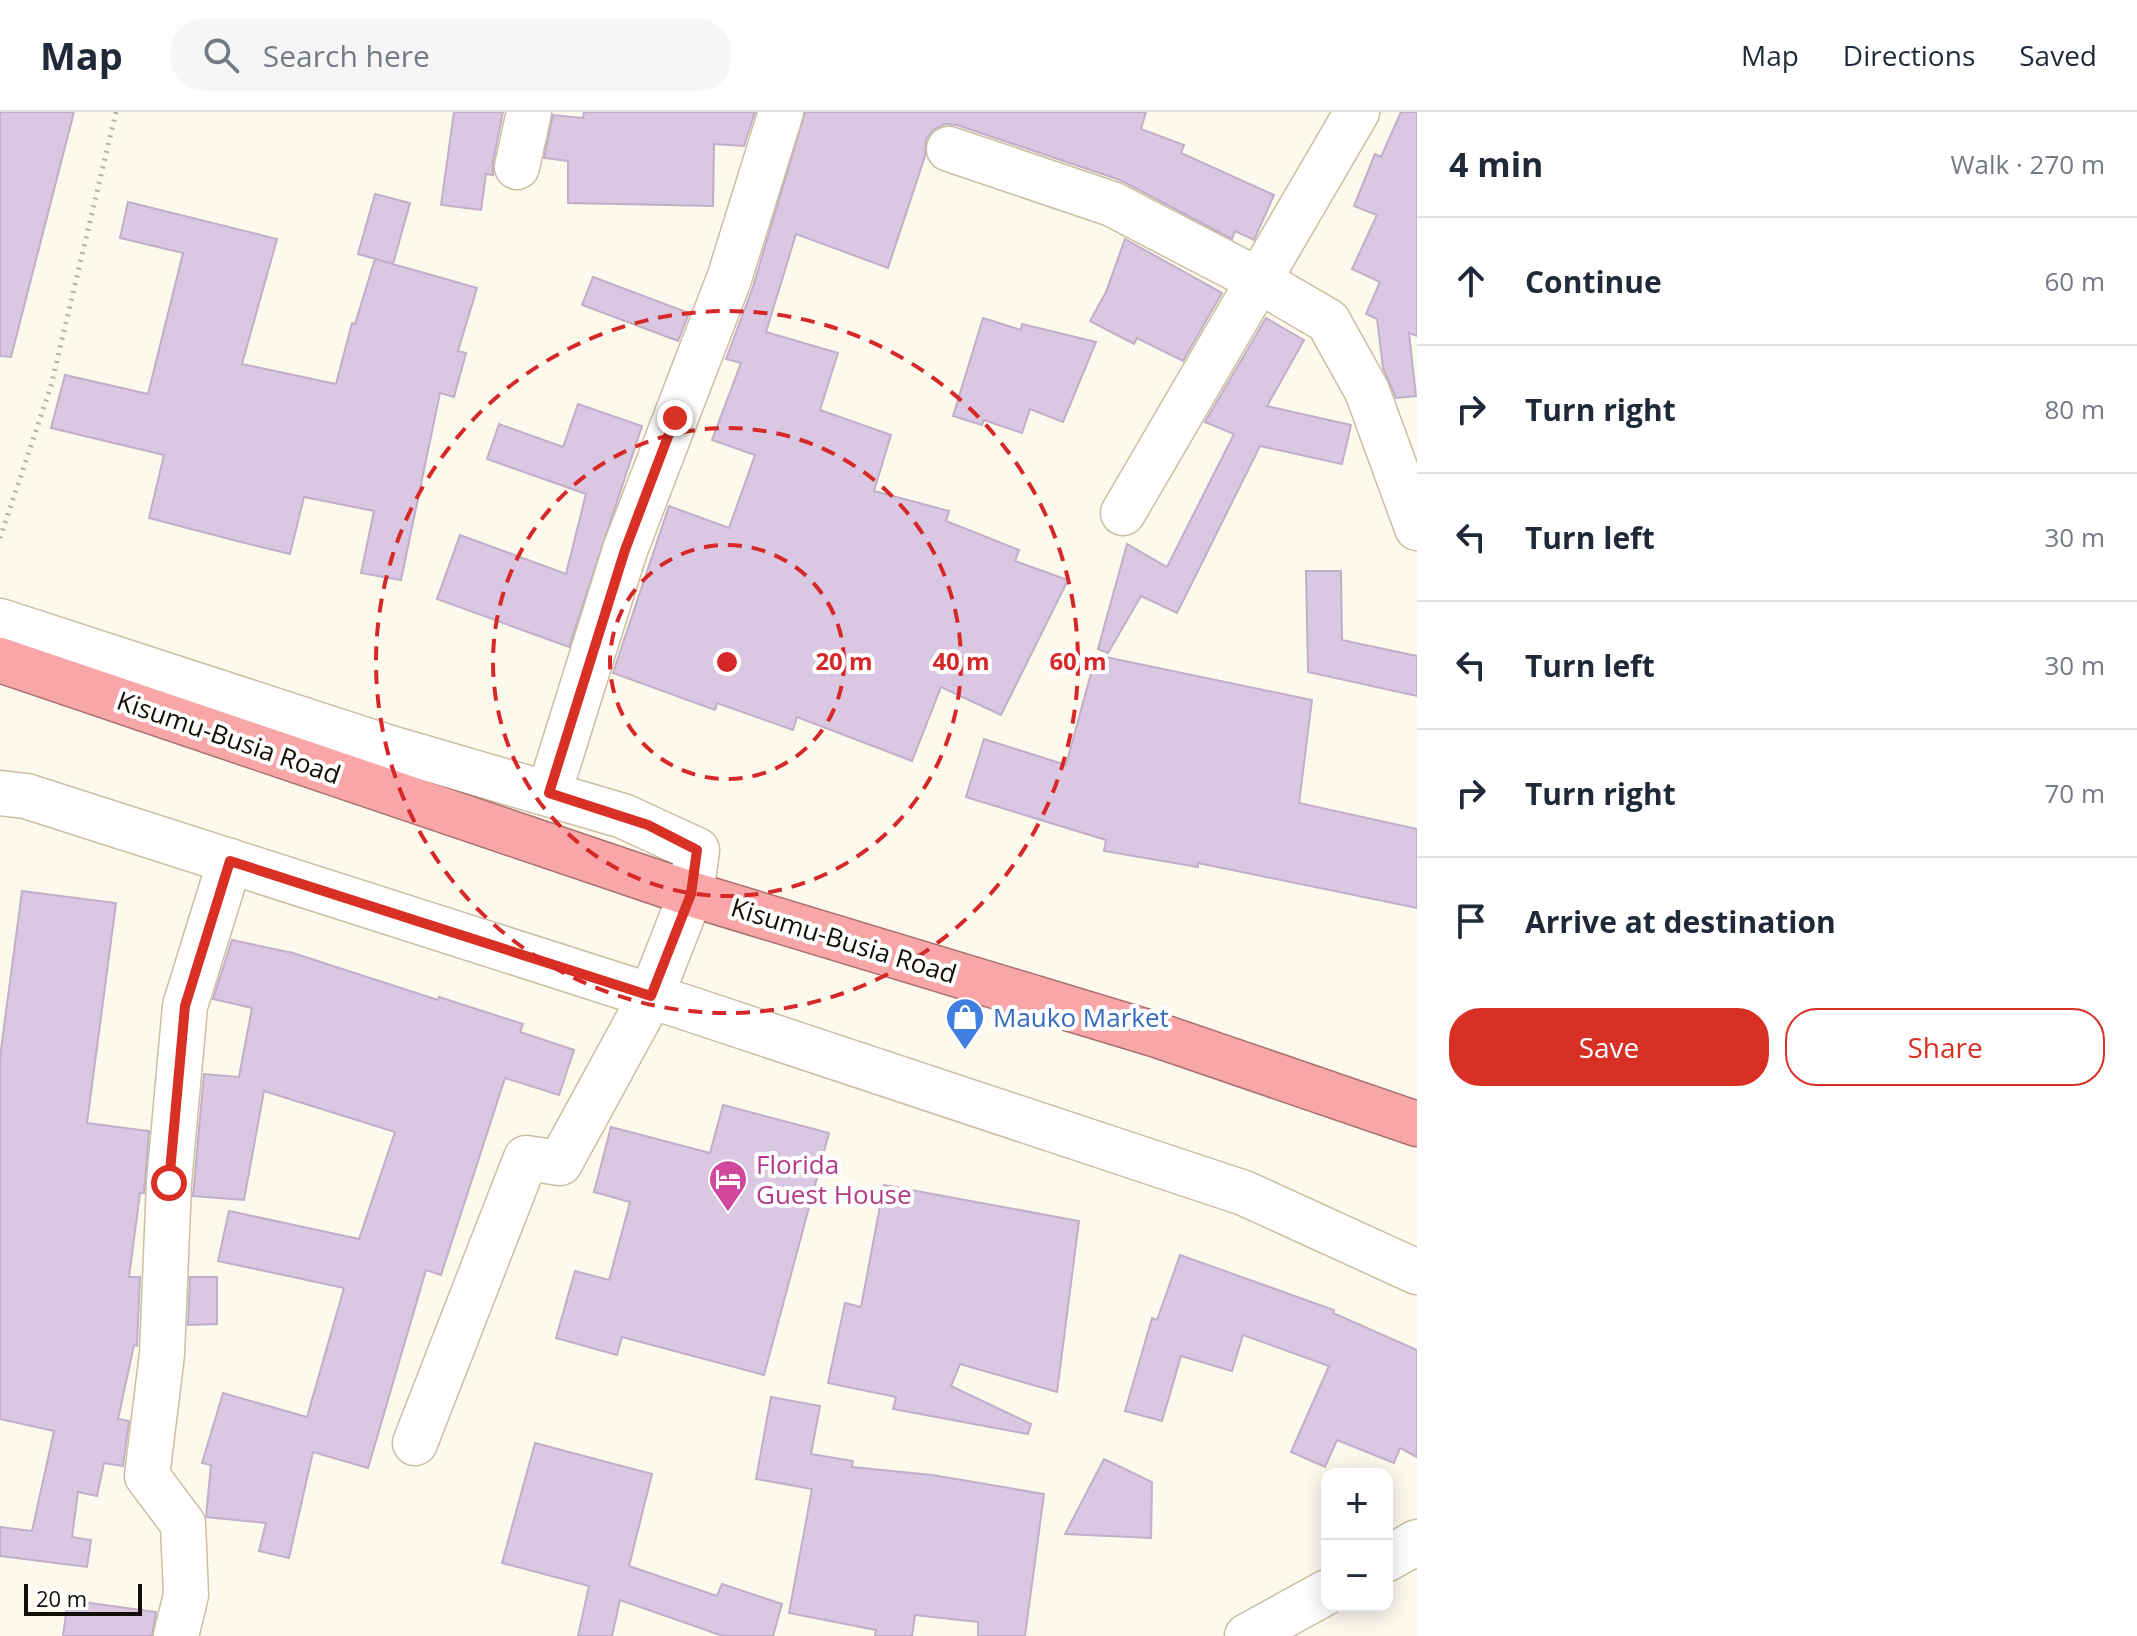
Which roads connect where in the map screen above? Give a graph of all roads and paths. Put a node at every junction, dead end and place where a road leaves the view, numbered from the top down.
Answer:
1 (116, 112) edge
2 (529, 112) edge
3 (781, 112) edge
4 (1357, 112) edge
5 (949, 149) dead end
6 (517, 167) dead end
7 (1256, 279) junction
8 (1123, 513) dead end
9 (1417, 528) edge
10 (0, 538) edge
11 (0, 621) edge
12 (0, 660) edge
13 (0, 793) edge
14 (549, 793) junction
15 (230, 861) junction
16 (691, 894) junction
17 (651, 996) junction
18 (1417, 1124) edge
19 (1417, 1272) edge
20 (415, 1443) dead end
21 (1417, 1542) edge
22 (1393, 1556) edge
23 (1321, 1595) edge
24 (176, 1636) edge
25 (1247, 1636) edge

1 - 10 path
2 - 6 street
3 - 14 street
4 - 7 street
5 - 7 street
7 - 8 street
7 - 9 street
11 - 14 street
12 - 16 highway, Kisumu-Busia Road
13 - 15 street
14 - 16 street
15 - 17 street
15 - 24 street
16 - 17 street
16 - 18 highway, Kisumu-Busia Road
17 - 19 street
17 - 20 street
21 - 22 street
23 - 25 street

